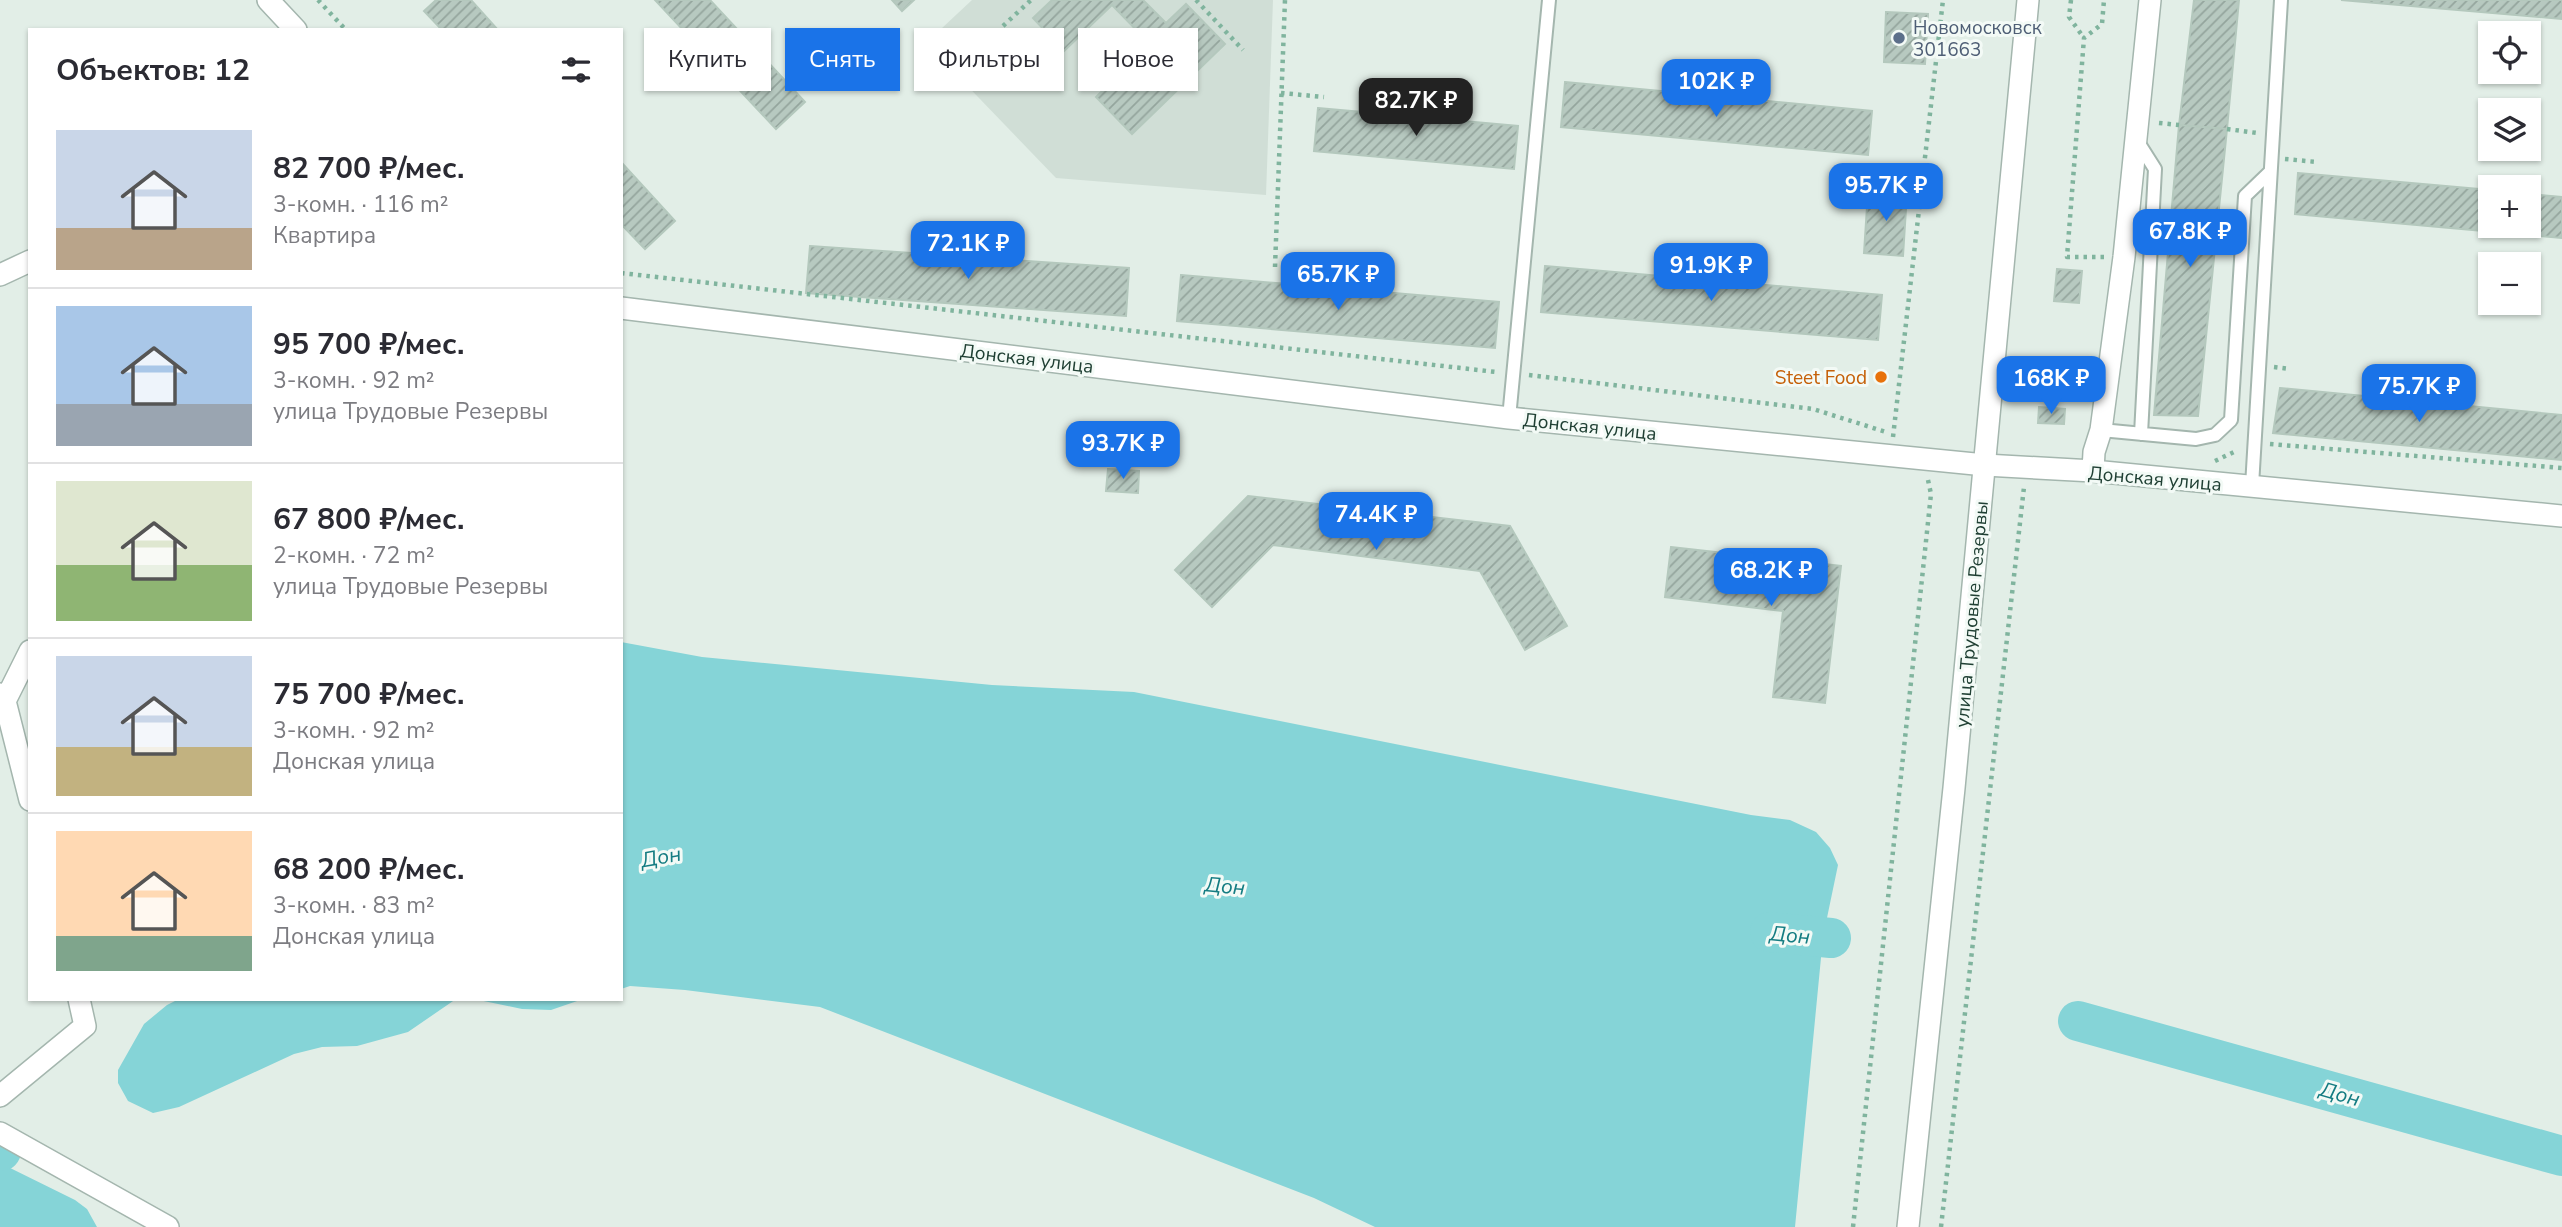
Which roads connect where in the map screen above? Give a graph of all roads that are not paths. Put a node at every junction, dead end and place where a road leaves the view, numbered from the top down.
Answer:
1 (268, 0) edge
2 (1549, 0) edge
3 (2028, 0) edge
4 (2150, 0) edge
5 (2281, 0) edge
6 (294, 28) edge
7 (2136, 138) junction
8 (2270, 172) junction
9 (28, 262) edge
10 (0, 275) edge
11 (623, 308) edge
12 (1508, 418) junction
13 (2101, 430) junction
14 (2141, 434) junction
15 (1985, 465) junction
16 (2093, 471) junction
17 (2252, 486) junction
18 (2562, 516) edge
19 (28, 654) edge
20 (3, 698) edge
21 (28, 792) edge
22 (80, 1001) edge
23 (0, 1096) edge
24 (0, 1133) edge
25 (168, 1227) edge
26 (1908, 1227) edge

1 - 6 street
2 - 12 lane
3 - 15 street, улица Трудовые Резервы
4 - 7 street
5 - 8 lane
7 - 13 street
7 - 14 lane
8 - 14 lane
8 - 17 lane
9 - 10 street
11 - 12 street, Донская улица
12 - 15 street, Донская улица
13 - 14 lane
13 - 16 street
15 - 16 street, Донская улица
15 - 26 street, улица Трудовые Резервы
16 - 17 street, Донская улица
17 - 18 street, Донская улица
19 - 20 street
20 - 21 street
22 - 23 street
24 - 25 street

